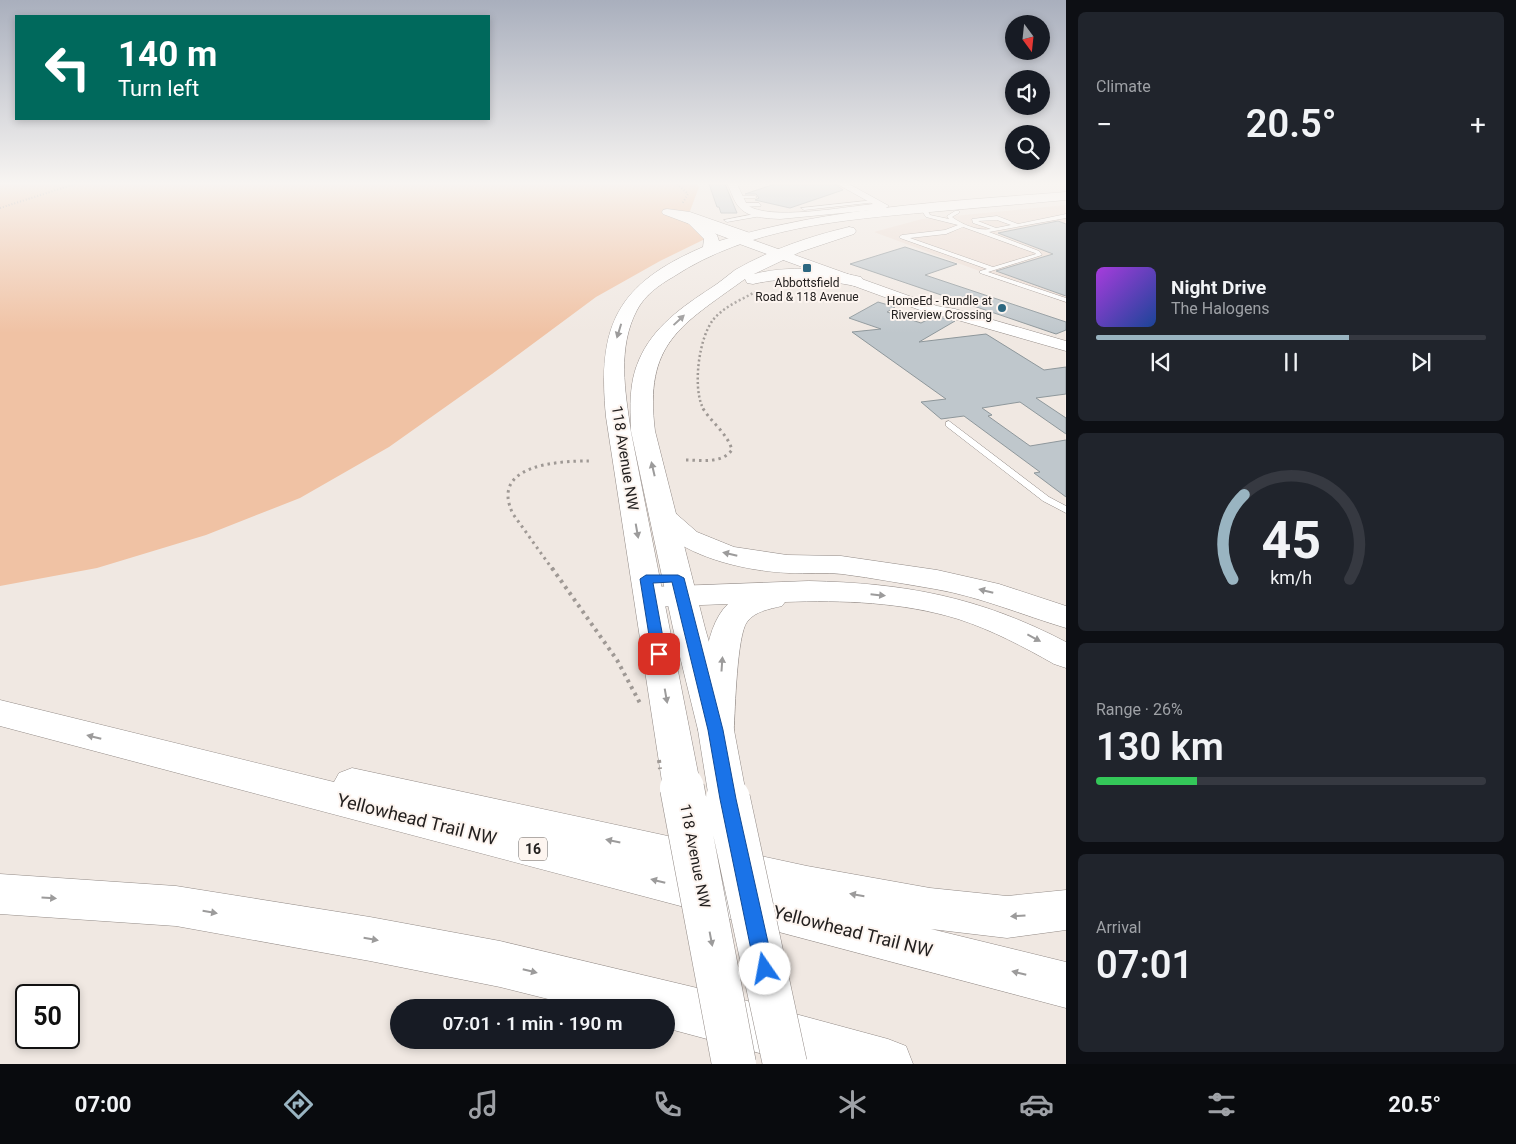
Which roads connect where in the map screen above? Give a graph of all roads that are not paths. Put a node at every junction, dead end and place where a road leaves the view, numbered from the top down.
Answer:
1 (707, 234) edge
2 (716, 234) edge
3 (716, 234) edge
4 (728, 234) edge
5 (728, 234) edge
6 (730, 234) edge
7 (764, 234) edge
8 (842, 234) edge
9 (931, 234) edge
10 (986, 234) edge
11 (829, 237) junction
12 (744, 238) junction
13 (786, 253) junction
14 (994, 269) junction
15 (850, 276) junction
16 (720, 290) junction
17 (1066, 300) edge
18 (1066, 346) edge
19 (949, 424) dead end
20 (1066, 510) edge
21 (663, 517) junction
22 (900, 575) junction
23 (663, 588) junction
24 (812, 591) junction
25 (1066, 617) edge
26 (1066, 656) edge
27 (0, 713) edge
28 (716, 730) junction
29 (126, 745) junction
30 (0, 894) edge
31 (1066, 910) edge
32 (1066, 985) edge
33 (734, 1064) edge
34 (785, 1064) edge
35 (888, 1064) edge

1 - 2 main road
3 -> 23 main road, 118 Avenue NW
4 - 12 main road, 118 Avenue NW
5 - 12 street
6 - 12 street
7 - 12 main road, 118 Avenue NW
8 - 11 main road, 118 Avenue NW
9 - 14 lane
10 - 14 lane
11 - 13 main road, 118 Avenue NW
11 - 15 main road
12 - 13 street
13 - 15 street
13 - 16 main road, 118 Avenue NW
14 - 17 lane
15 - 16 main road
15 - 18 street
21 -> 16 main road, 118 Avenue NW
19 - 20 lane
22 -> 21 main road
21 - 23 main road, 118 Avenue NW
22 - 23 main road
25 -> 22 main road
23 - 24 main road
23 - 28 main road, 118 Avenue NW
23 -> 33 main road, 118 Avenue NW, bridge
24 -> 26 main road
28 -> 24 main road
29 -> 27 main road, Yellowhead Trail NW / 16
28 - 34 main road, 118 Avenue NW, bridge
31 -> 29 main road
32 -> 29 main road, Yellowhead Trail NW / 16
30 -> 35 main road

